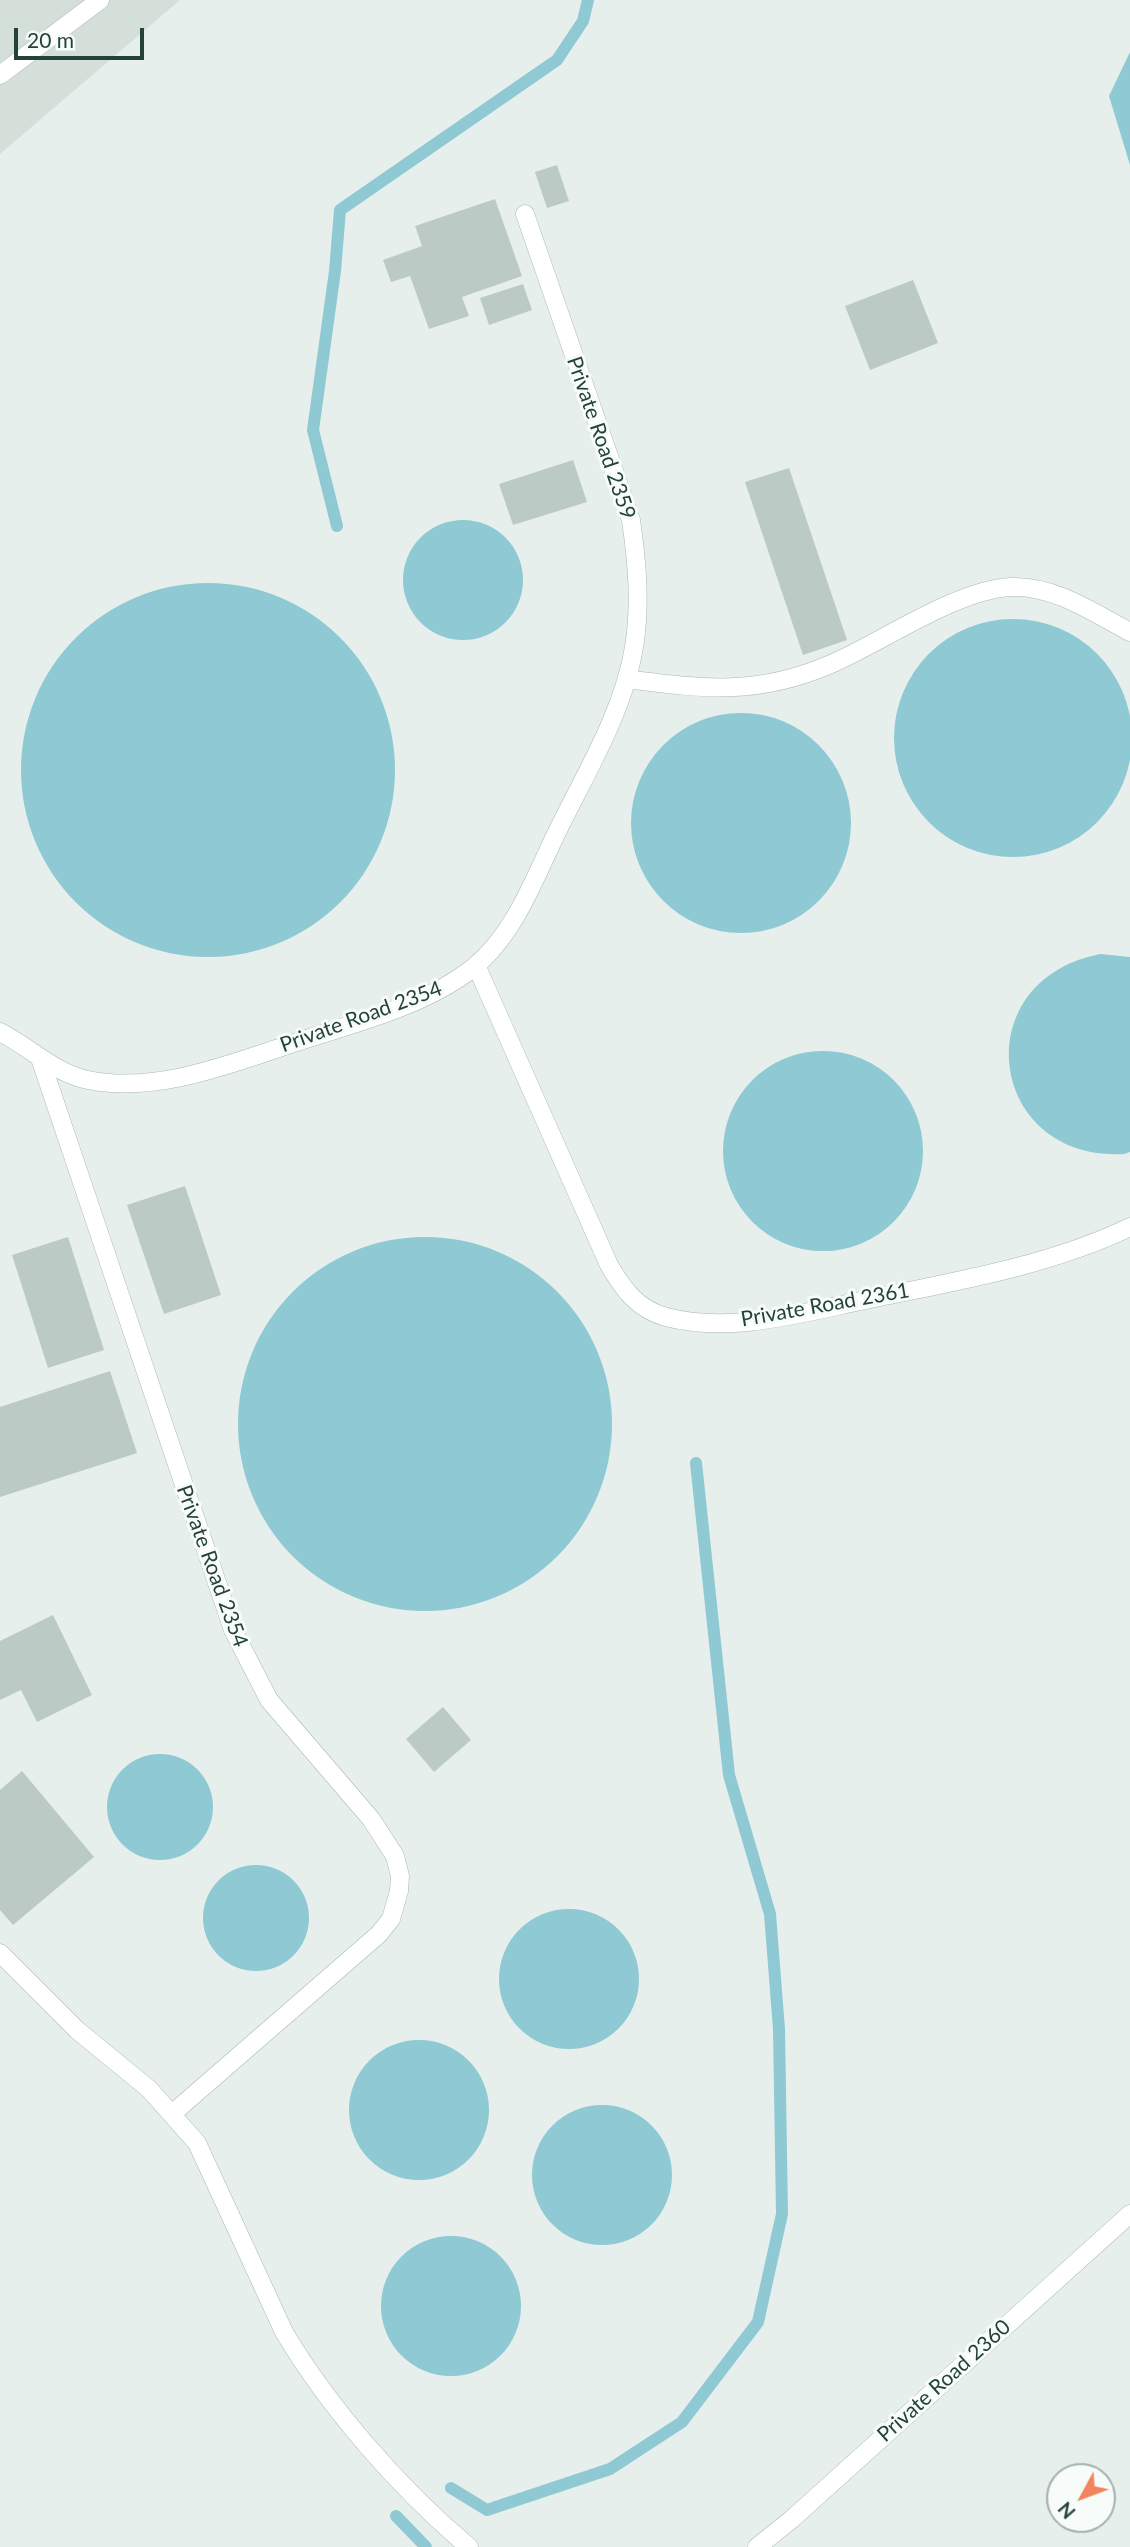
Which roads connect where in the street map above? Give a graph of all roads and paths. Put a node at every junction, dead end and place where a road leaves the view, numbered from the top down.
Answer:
1 (100, 0) edge
2 (0, 75) edge
3 (524, 214) dead end
4 (1130, 632) edge
5 (627, 679) junction
6 (476, 965) junction
7 (0, 1032) edge
8 (40, 1058) junction
9 (1130, 1227) edge
10 (0, 1954) edge
11 (173, 2113) junction
12 (1130, 2214) edge
13 (469, 2547) edge
14 (757, 2547) edge

1 - 2 lane
3 - 5 lane, Private Road 2359
4 - 5 lane
5 - 6 lane, Private Road 2359
6 - 8 lane, Private Road 2354
6 - 9 lane, Private Road 2361
7 - 8 lane, Private Road 2354
8 - 11 lane, Private Road 2354
10 - 11 lane
11 - 13 lane
12 - 14 lane, Private Road 2360

